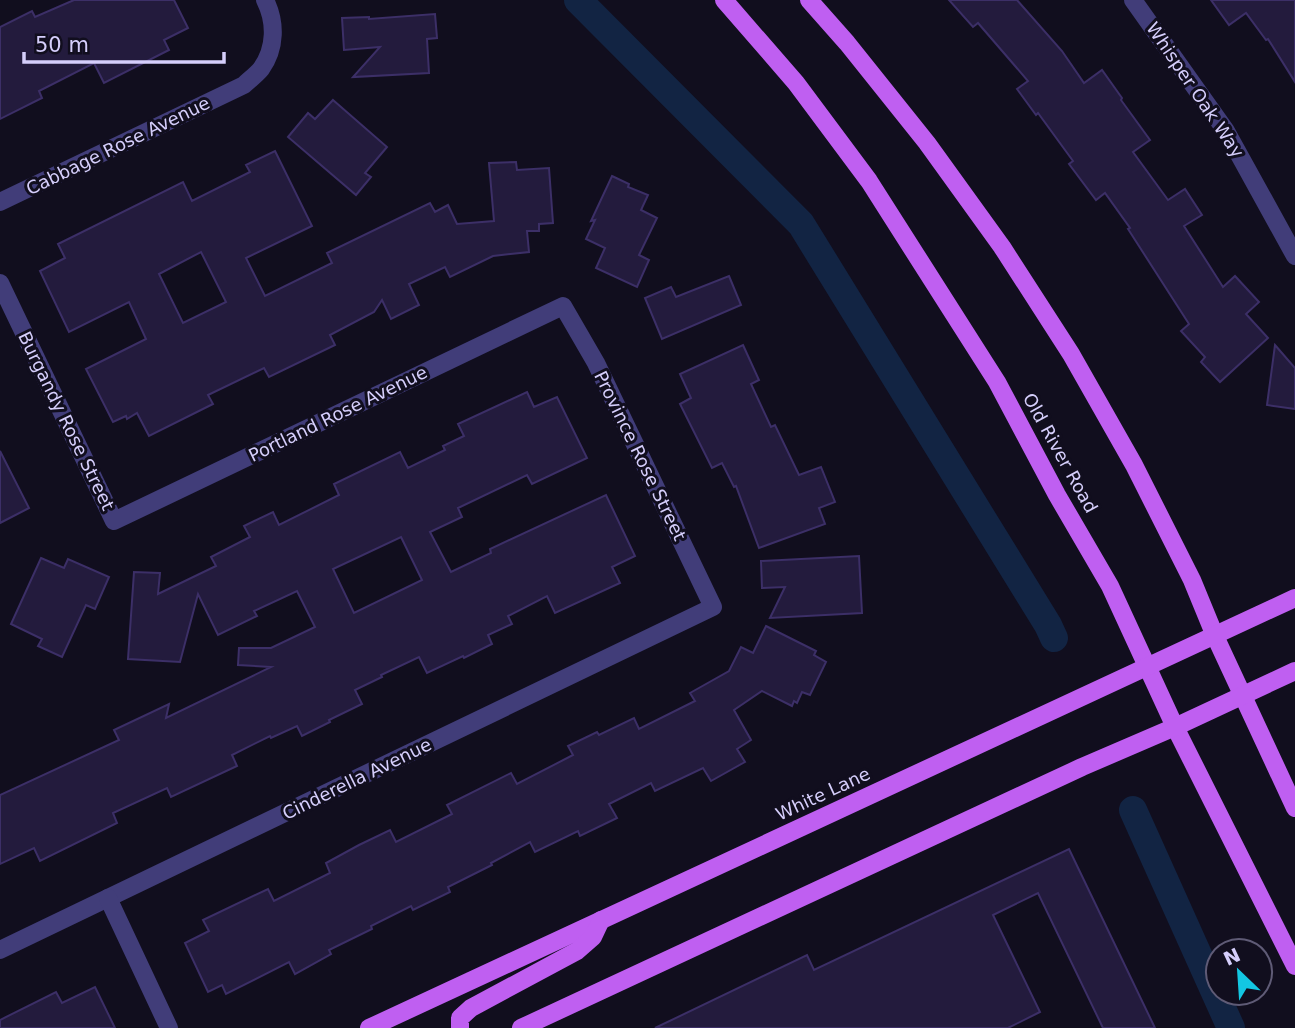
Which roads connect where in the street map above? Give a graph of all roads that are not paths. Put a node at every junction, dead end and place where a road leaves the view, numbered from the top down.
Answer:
1 (265, 0) edge
2 (724, 0) edge
3 (809, 0) edge
4 (1133, 0) edge
5 (0, 202) edge
6 (1295, 256) edge
7 (0, 283) edge
8 (563, 306) joint
9 (114, 521) joint
10 (1295, 598) edge
11 (713, 607) joint
12 (1215, 636) junction
13 (1148, 667) junction
14 (1295, 670) edge
15 (1243, 695) junction
16 (1175, 727) junction
17 (1295, 808) edge
18 (108, 898) junction
19 (601, 920) junction
20 (0, 950) edge
21 (1295, 966) edge
22 (169, 1028) edge
23 (369, 1028) edge
24 (460, 1028) edge
25 (521, 1028) edge

1 - 5 street, Cabbage Rose Avenue
2 - 13 main road, Old River Road
3 - 12 main road
4 - 6 street, Whisper Oak Way
7 - 9 street, Burgandy Rose Street
8 - 9 street, Portland Rose Avenue
8 - 11 street, Province Rose Street
10 - 12 main road, White Lane
11 - 18 street, Cinderella Avenue
12 - 13 main road, White Lane
12 - 15 main road
13 - 16 main road, Old River Road
13 - 19 main road, White Lane
14 - 15 main road
15 - 16 main road
15 - 17 main road
16 - 21 main road, Old River Road
16 - 25 main road
18 - 20 street, Cinderella Avenue
18 - 22 street
19 - 23 main road, White Lane
19 - 24 main road

